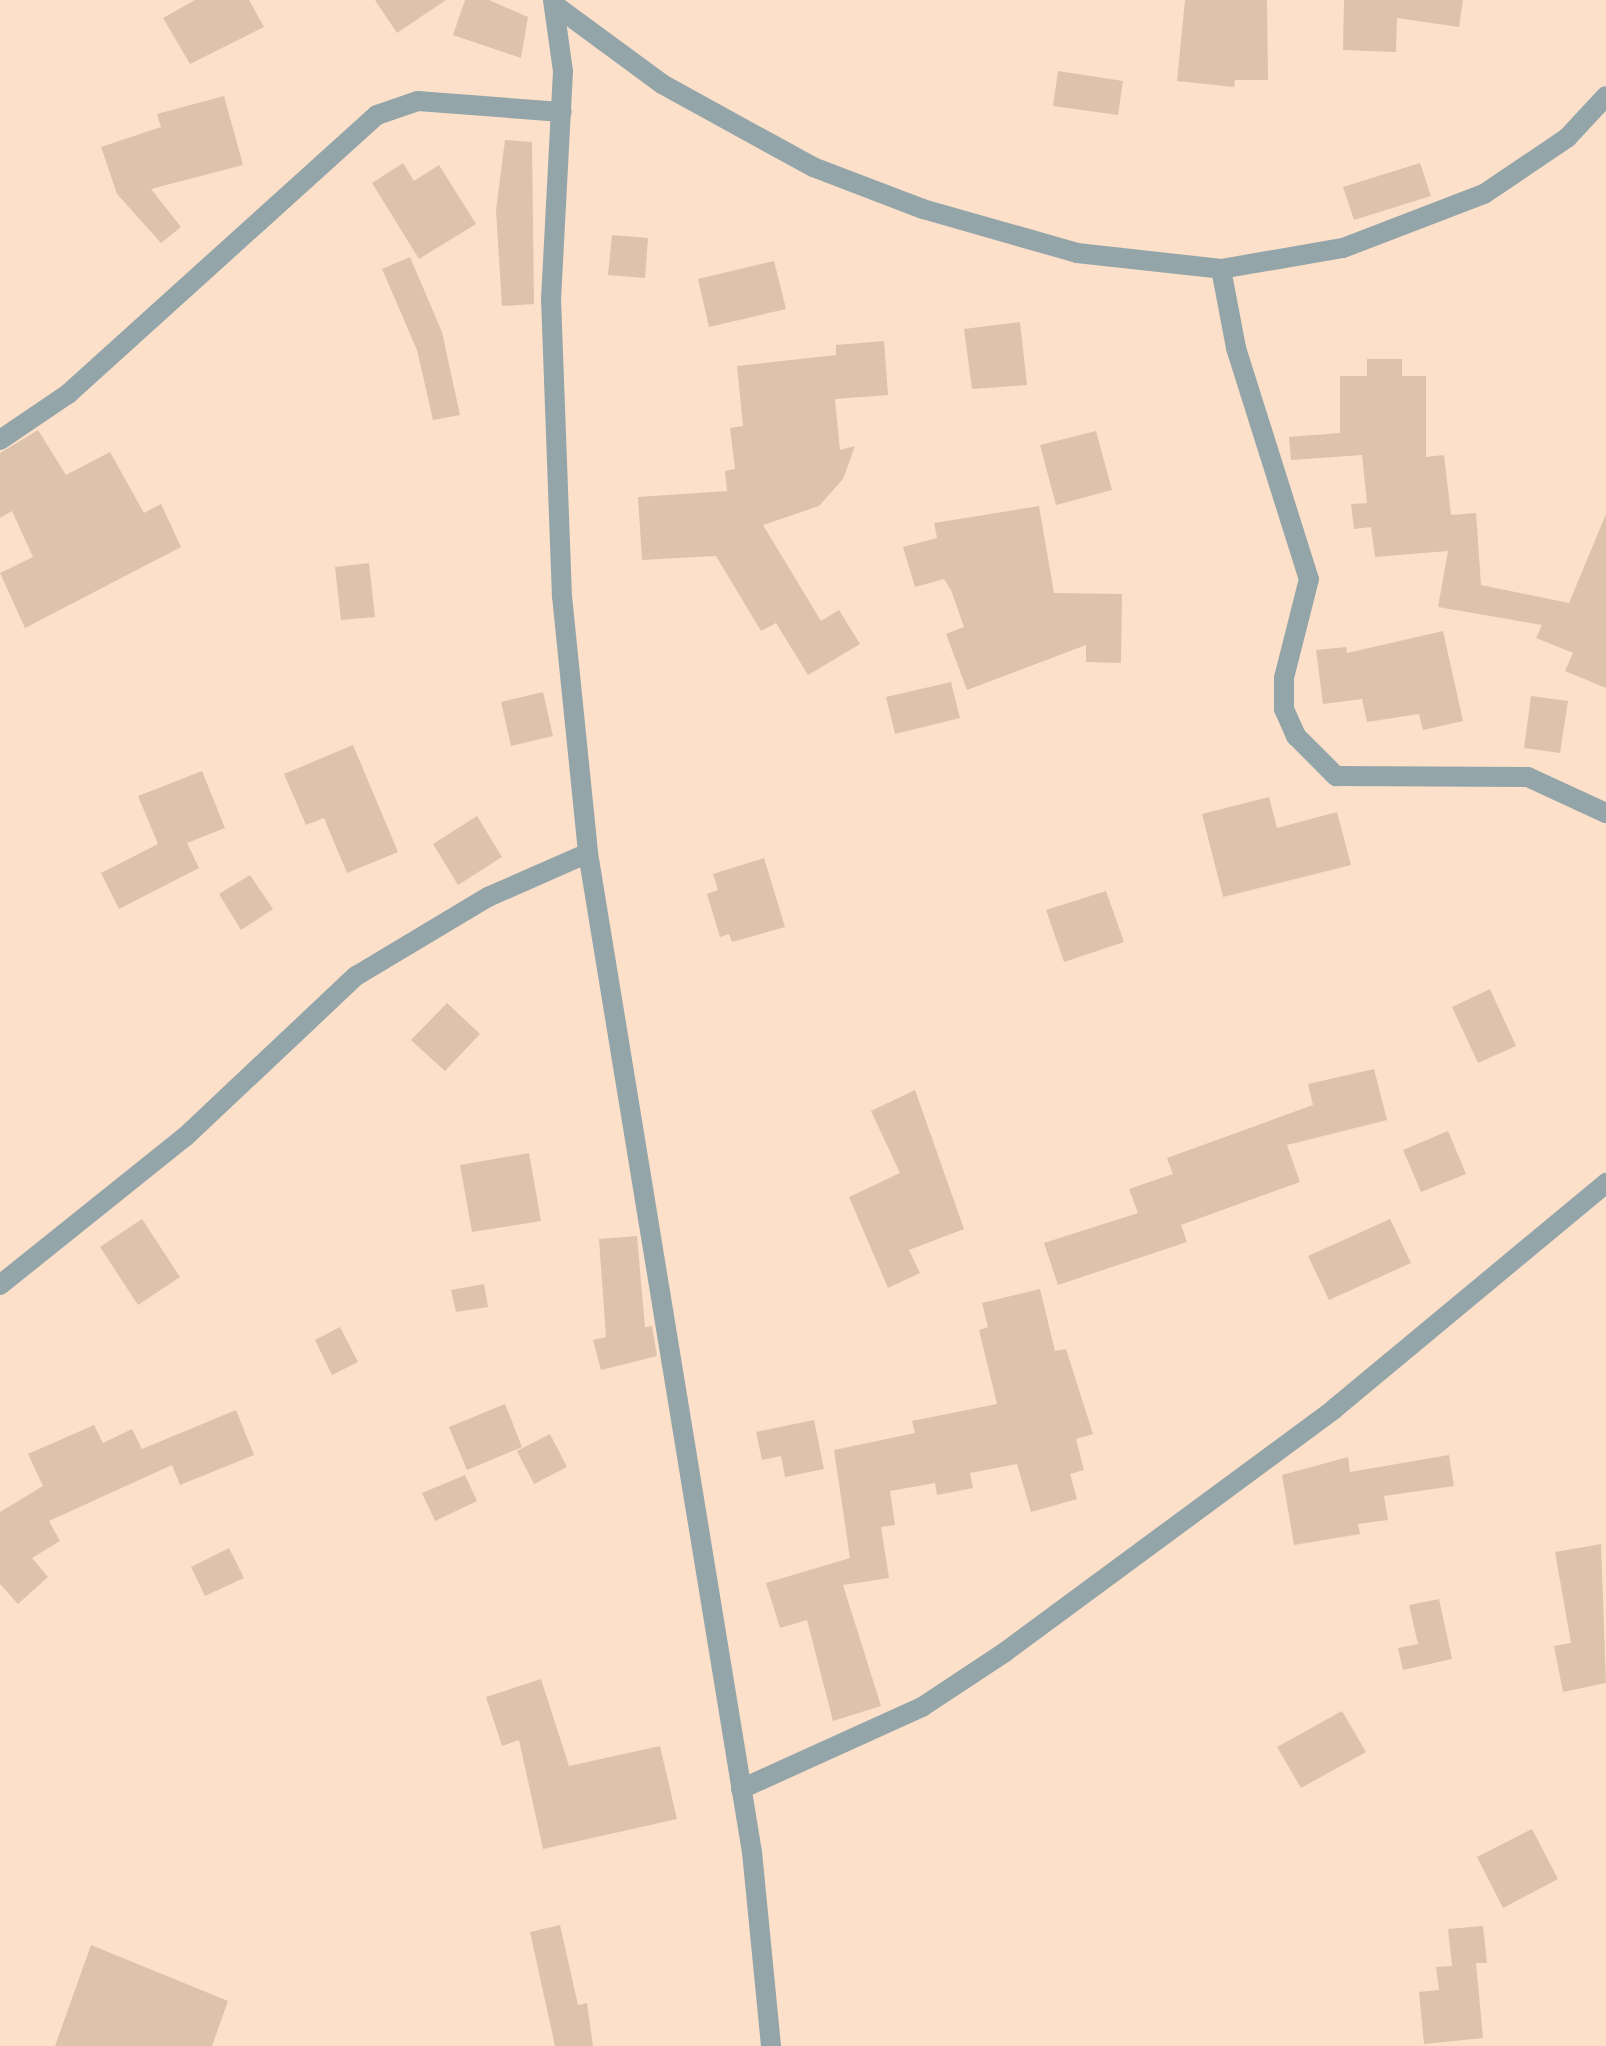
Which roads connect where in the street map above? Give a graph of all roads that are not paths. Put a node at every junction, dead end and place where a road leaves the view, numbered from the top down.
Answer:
1 (555, 3) edge
2 (1606, 96) edge
3 (562, 112) junction
4 (1221, 269) junction
5 (0, 440) edge
6 (1606, 813) edge
7 (588, 853) junction
8 (1606, 1183) edge
9 (0, 1285) edge
10 (741, 1789) junction
11 (771, 2046) edge

1 - 3 street
1 - 4 street
2 - 4 street
3 - 5 street
3 - 7 street
4 - 6 street
7 - 9 street
7 - 10 street
8 - 10 street
10 - 11 street

